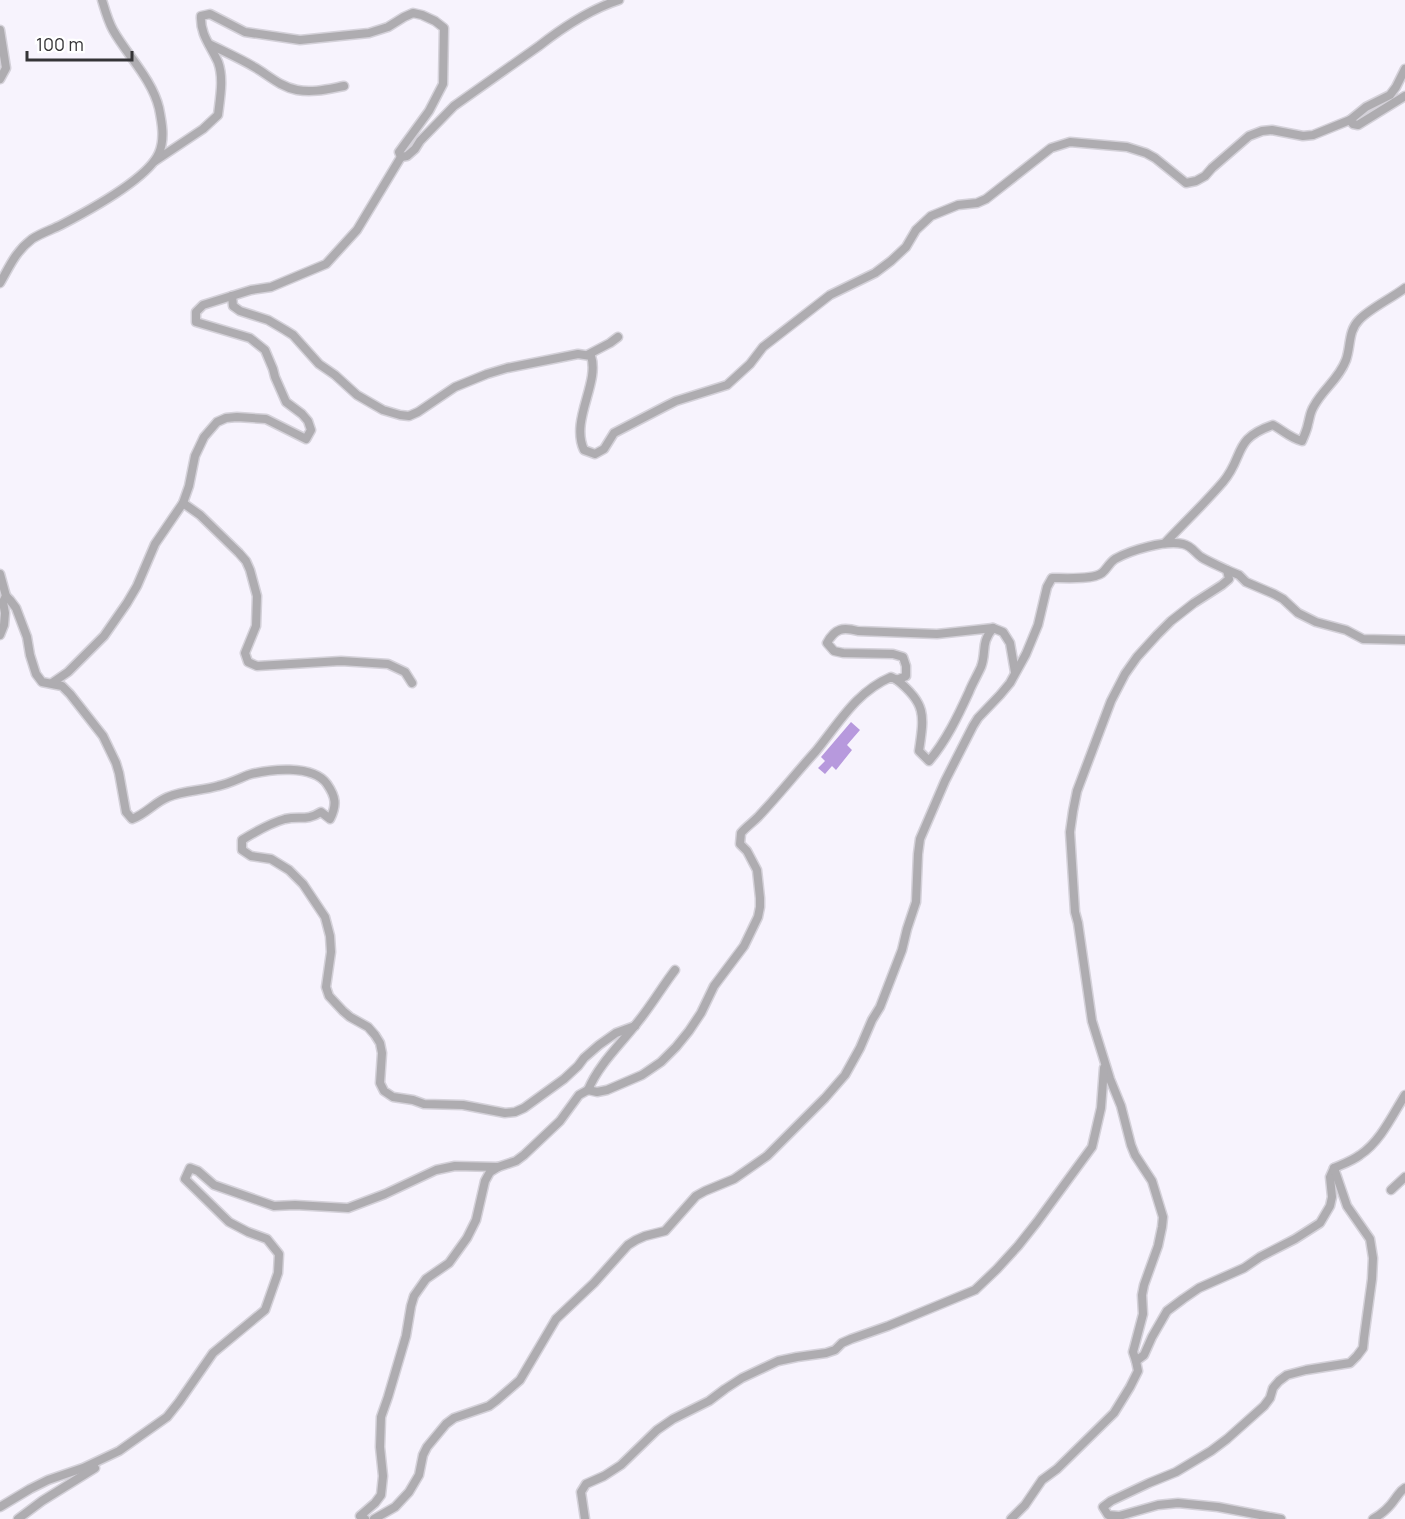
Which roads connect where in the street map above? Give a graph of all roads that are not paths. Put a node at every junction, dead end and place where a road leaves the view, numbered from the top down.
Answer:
1 (102, 0) edge
2 (619, 0) edge
3 (0, 30) edge
4 (209, 44) junction
5 (1405, 69) edge
6 (0, 79) edge
7 (344, 86) dead end
8 (1405, 96) edge
9 (1350, 120) junction
10 (401, 157) junction
11 (155, 161) junction
12 (0, 283) edge
13 (1405, 288) edge
14 (232, 296) junction
15 (618, 337) dead end
16 (589, 354) junction
17 (183, 503) junction
18 (1165, 543) junction
19 (1227, 570) junction
20 (0, 574) edge
21 (6, 596) junction
22 (993, 628) junction
23 (0, 635) edge
24 (1405, 640) edge
25 (1016, 672) junction
26 (897, 680) junction
27 (52, 683) junction
28 (412, 683) dead end
29 (675, 970) dead end
30 (634, 1026) junction
31 (1104, 1060) junction
32 (588, 1090) junction
33 (1405, 1095) edge
34 (498, 1167) junction
35 (1334, 1168) junction
36 (1405, 1177) edge
37 (1391, 1190) dead end
38 (1136, 1361) junction
39 (119, 1452) junction
40 (1405, 1488) edge
41 (0, 1507) edge
42 (18, 1519) edge
43 (365, 1519) edge
44 (374, 1519) edge
45 (585, 1519) edge
46 (1011, 1519) edge
47 (1281, 1519) edge
48 (1373, 1519) edge

1 - 11 street
2 - 10 street
3 - 6 street
4 - 7 street
4 - 10 street
4 - 11 street
5 - 9 street
8 - 9 street
9 - 16 street
10 - 14 street
11 - 12 street
13 - 18 street
14 - 16 street
14 - 17 street
15 - 16 street
17 - 27 street
17 - 28 street
18 - 19 street
18 - 25 street
19 - 24 street
19 - 31 street
20 - 21 street
21 - 23 street
21 - 27 street
22 - 25 street
22 - 26 street
22 - 26 street
25 - 44 street
26 - 32 street
27 - 30 street
29 - 30 street
30 - 32 street
31 - 38 street
31 - 45 street
32 - 34 street
33 - 35 street
34 - 39 street
34 - 43 street
35 - 38 street
35 - 47 street
36 - 37 street
38 - 46 street
39 - 41 street
39 - 42 street
40 - 48 street

